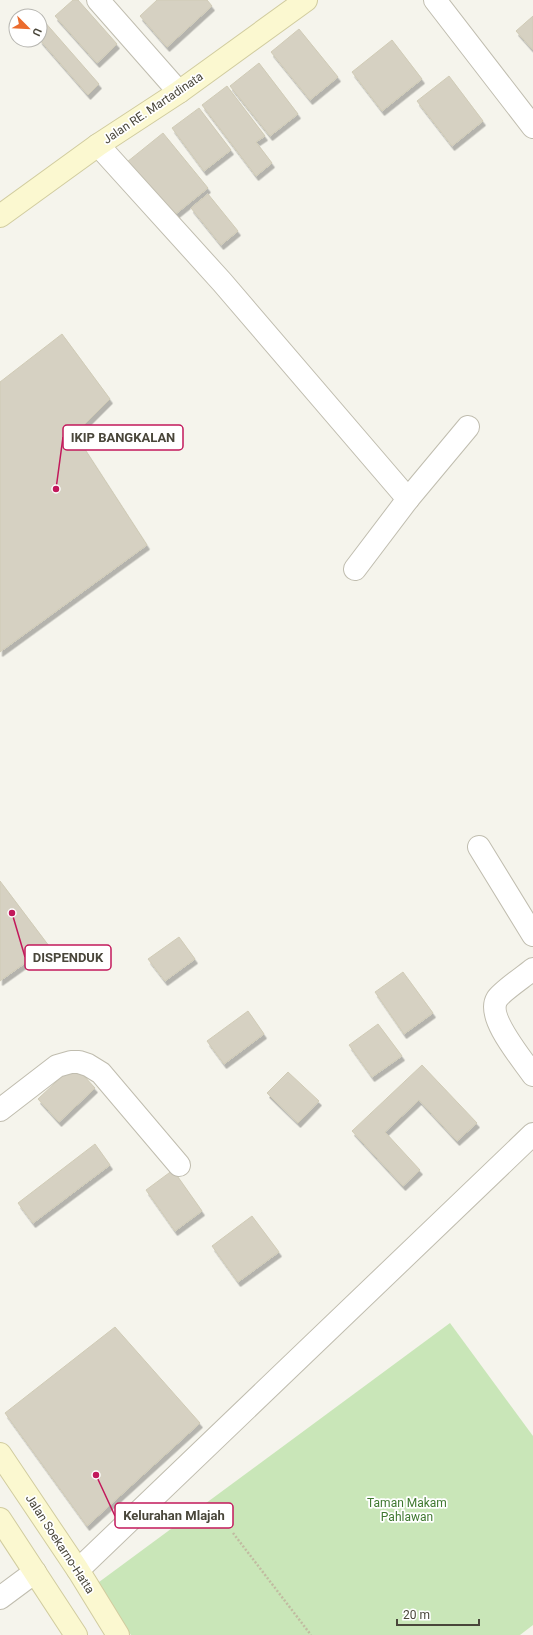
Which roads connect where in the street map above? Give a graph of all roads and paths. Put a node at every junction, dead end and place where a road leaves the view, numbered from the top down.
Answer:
1 (98, 0) edge
2 (306, 0) edge
3 (434, 0) edge
4 (179, 92) junction
5 (533, 127) edge
6 (98, 145) junction
7 (0, 216) edge
8 (468, 427) dead end
9 (408, 498) junction
10 (355, 569) dead end
11 (479, 847) dead end
12 (533, 935) edge
13 (533, 969) edge
14 (533, 1075) edge
15 (0, 1110) edge
16 (533, 1134) edge
17 (179, 1165) dead end
18 (0, 1454) edge
19 (0, 1520) edge
20 (233, 1533) dead end
21 (78, 1570) junction
22 (35, 1572) junction
23 (0, 1598) edge
24 (76, 1635) edge
25 (118, 1635) edge
26 (310, 1635) edge

1 - 4 street
2 - 4 main road, Jalan RE. Martadinata
3 - 5 street
4 - 6 main road, Jalan RE. Martadinata
6 - 7 main road, Jalan RE. Martadinata
6 - 9 street
8 - 9 street
9 - 10 street
11 - 12 street
13 - 14 street
15 - 17 street
16 - 21 street
18 - 21 main road, Jalan Soekarno-Hatta
19 - 22 main road
20 - 26 path
21 - 25 main road, Jalan Soekarno-Hatta
22 - 23 street
22 - 24 main road

